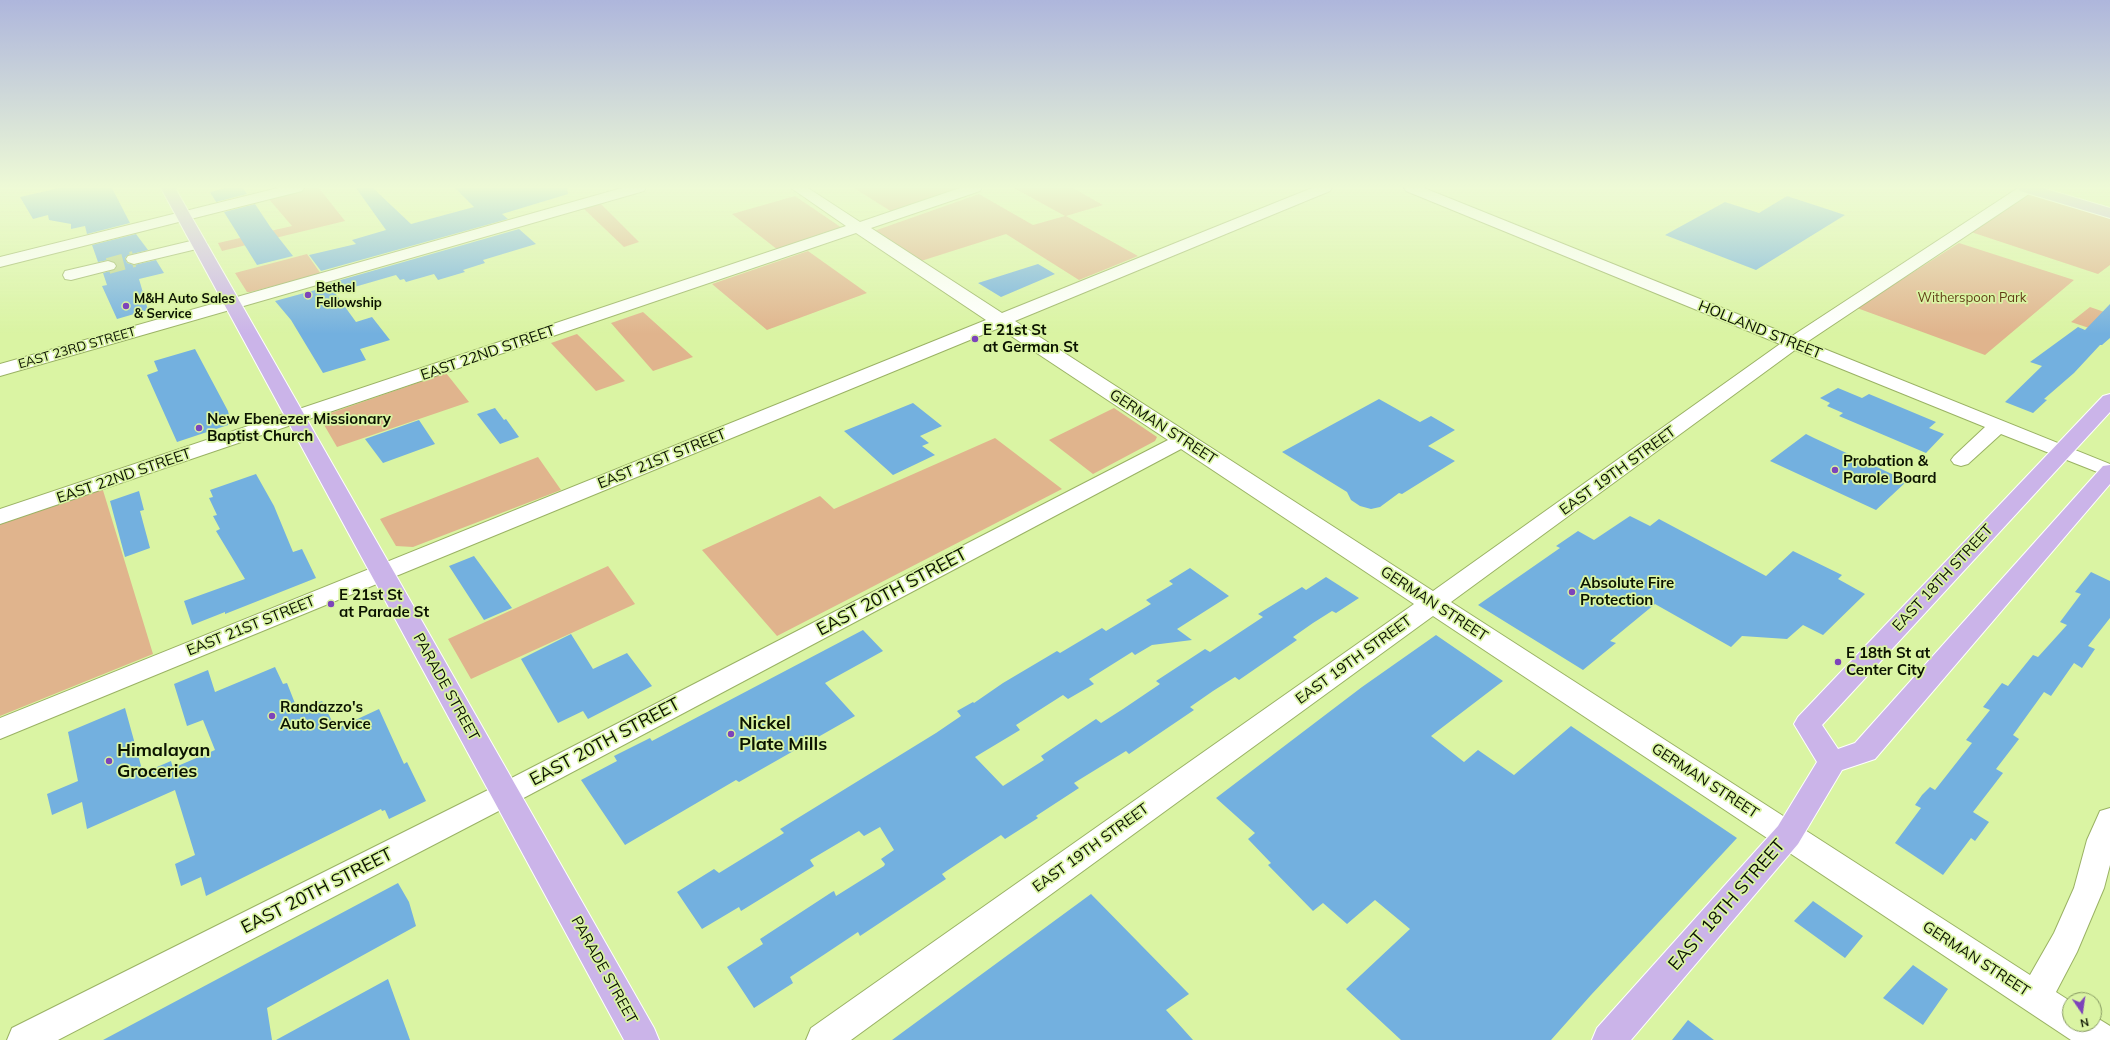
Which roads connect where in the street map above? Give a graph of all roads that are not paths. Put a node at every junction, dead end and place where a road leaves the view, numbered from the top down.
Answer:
1 (102, 237) edge
2 (195, 237) edge
3 (469, 237) edge
4 (830, 237) edge
5 (872, 237) edge
6 (1206, 237) edge
7 (1531, 237) edge
8 (1953, 237) edge
9 (199, 244) junction
10 (134, 259) tunnel mouth
11 (0, 262) edge
12 (108, 266) tunnel mouth
13 (71, 276) dead end
14 (232, 304) junction
15 (1000, 321) junction
16 (1793, 343) junction
17 (0, 370) edge
18 (2110, 400) edge
19 (296, 418) junction
20 (1998, 426) junction
21 (1183, 440) junction
22 (2062, 451) junction
23 (1961, 460) dead end
24 (2110, 471) edge
25 (0, 517) edge
26 (382, 573) junction
27 (1433, 603) junction
28 (0, 729) edge
29 (1832, 762) junction
30 (506, 794) junction
31 (2110, 820) edge
32 (1788, 836) junction
33 (2036, 998) junction
34 (2062, 1015) edge
35 (2088, 1032) edge
36 (24, 1040) edge
37 (642, 1040) edge
38 (823, 1040) edge
39 (1609, 1040) edge
40 (2101, 1040) edge

1 - 11 street
2 - 9 main road, PARADE STREET
3 - 14 street, EAST 23RD STREET
4 - 19 street, EAST 22ND STREET
5 - 15 street, GERMAN STREET
6 - 15 street, EAST 21ST STREET
7 - 16 street, HOLLAND STREET
8 - 16 street, EAST 19TH STREET
9 - 10 street
9 - 14 main road, PARADE STREET
12 - 13 street
14 - 17 street, EAST 23RD STREET
14 - 19 main road, PARADE STREET
15 - 21 street, GERMAN STREET
15 - 26 street, EAST 21ST STREET
16 - 20 street, HOLLAND STREET
16 - 27 street, EAST 19TH STREET
18 - 22 main road, EAST 18TH STREET
19 - 25 street, EAST 22ND STREET
19 - 26 main road, PARADE STREET
20 - 22 street, HOLLAND STREET
20 - 23 street
21 - 27 street, GERMAN STREET
21 - 30 street, EAST 20TH STREET
22 - 24 street, HOLLAND STREET
22 - 29 main road, EAST 18TH STREET
24 - 29 main road
26 - 28 street, EAST 21ST STREET
26 - 30 main road, PARADE STREET
27 - 32 street, GERMAN STREET
27 - 38 street, EAST 19TH STREET
29 - 32 main road, EAST 18TH STREET
30 - 36 street, EAST 20TH STREET
30 - 37 main road, PARADE STREET
31 - 33 street
32 - 33 street, GERMAN STREET
32 - 39 main road, EAST 18TH STREET
33 - 34 street, GERMAN STREET
35 - 40 street

